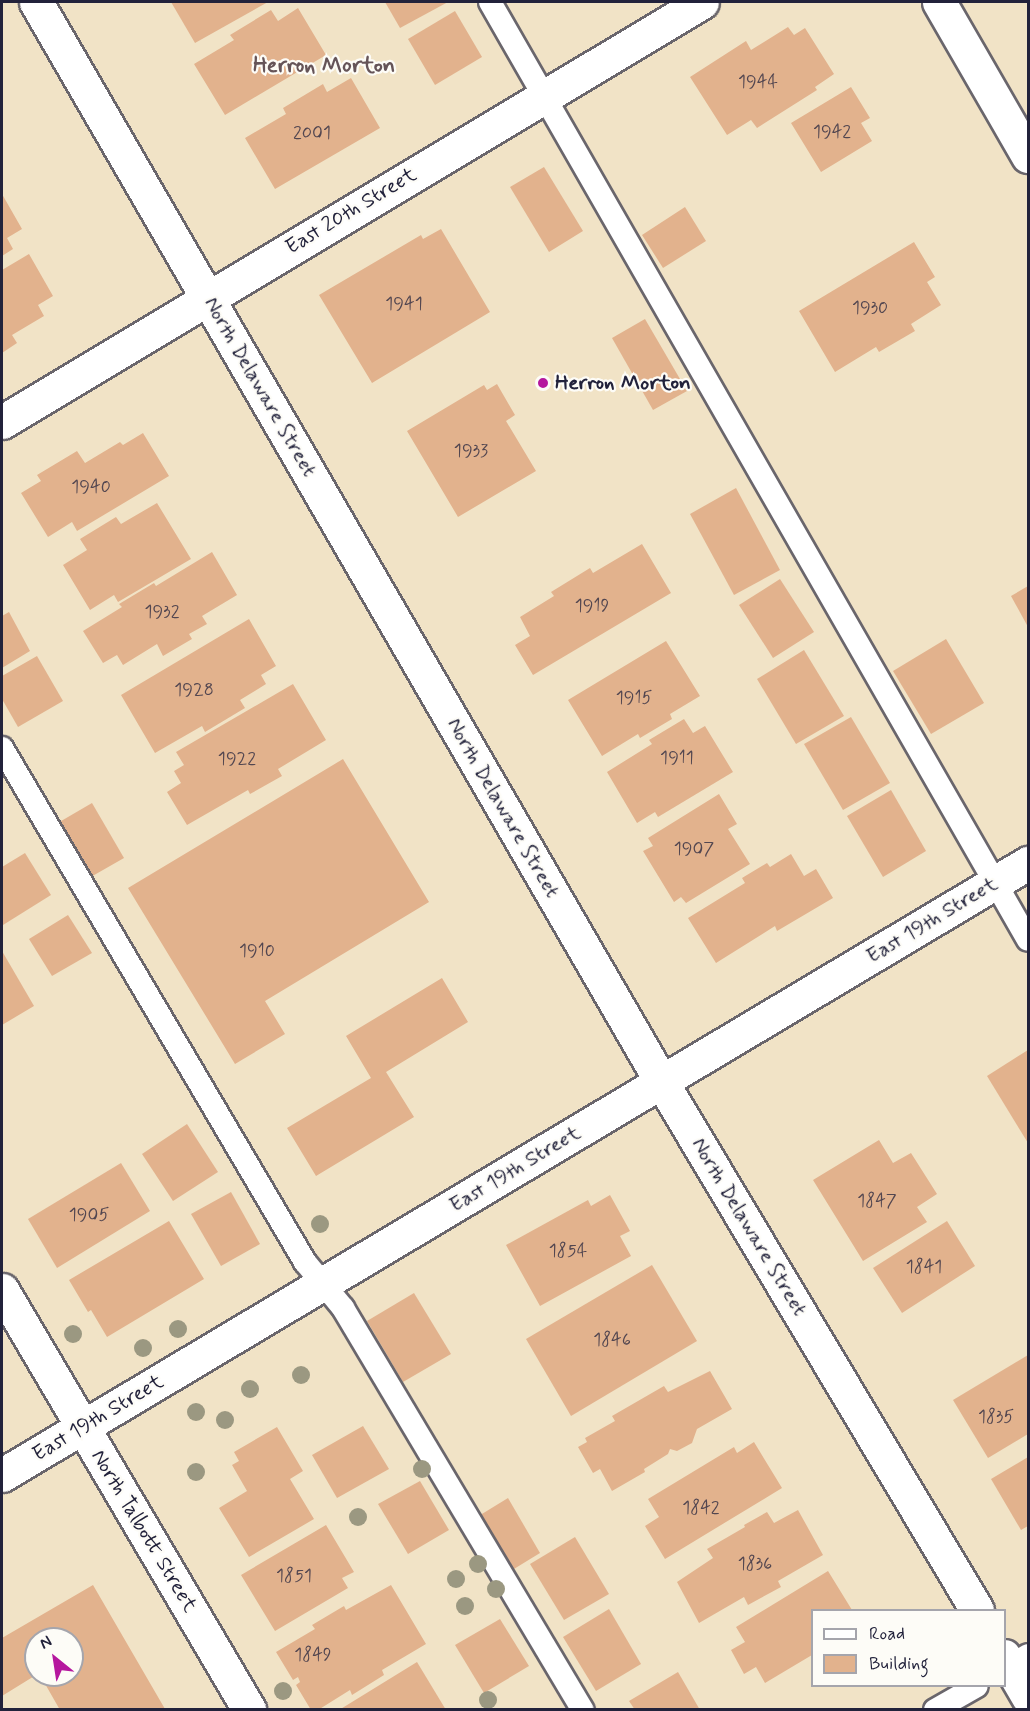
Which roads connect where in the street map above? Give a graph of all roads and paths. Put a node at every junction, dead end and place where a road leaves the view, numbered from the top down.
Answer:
1 (36, 2) edge
2 (490, 2) edge
3 (702, 2) edge
4 (939, 2) edge
5 (544, 95) junction
6 (1029, 156) edge
7 (208, 297) junction
8 (2, 422) edge
9 (2, 748) edge
10 (1029, 863) edge
11 (994, 883) junction
12 (1029, 940) edge
13 (661, 1080) junction
14 (324, 1284) junction
15 (2, 1290) edge
16 (82, 1427) junction
17 (2, 1475) edge
18 (976, 1609) edge
19 (1012, 1662) edge
20 (974, 1687) edge
21 (1029, 1696) edge
22 (249, 1710) edge
23 (584, 1710) edge
24 (935, 1710) edge

1 - 7 street, North Delaware Street
2 - 5 lane
3 - 5 street, East 20th Street
4 - 6 street
5 - 7 street, East 20th Street
5 - 11 lane
7 - 8 street, East 20th Street
7 - 13 street, North Delaware Street
9 - 14 lane
10 - 11 street, East 19th Street
11 - 12 lane
11 - 13 street, East 19th Street
13 - 14 street, East 19th Street
13 - 18 street, North Delaware Street
14 - 16 street, East 19th Street
14 - 23 lane
15 - 16 street, North Talbott Street
16 - 17 street, East 19th Street
16 - 22 street, North Talbott Street
19 - 21 street
20 - 24 lane

